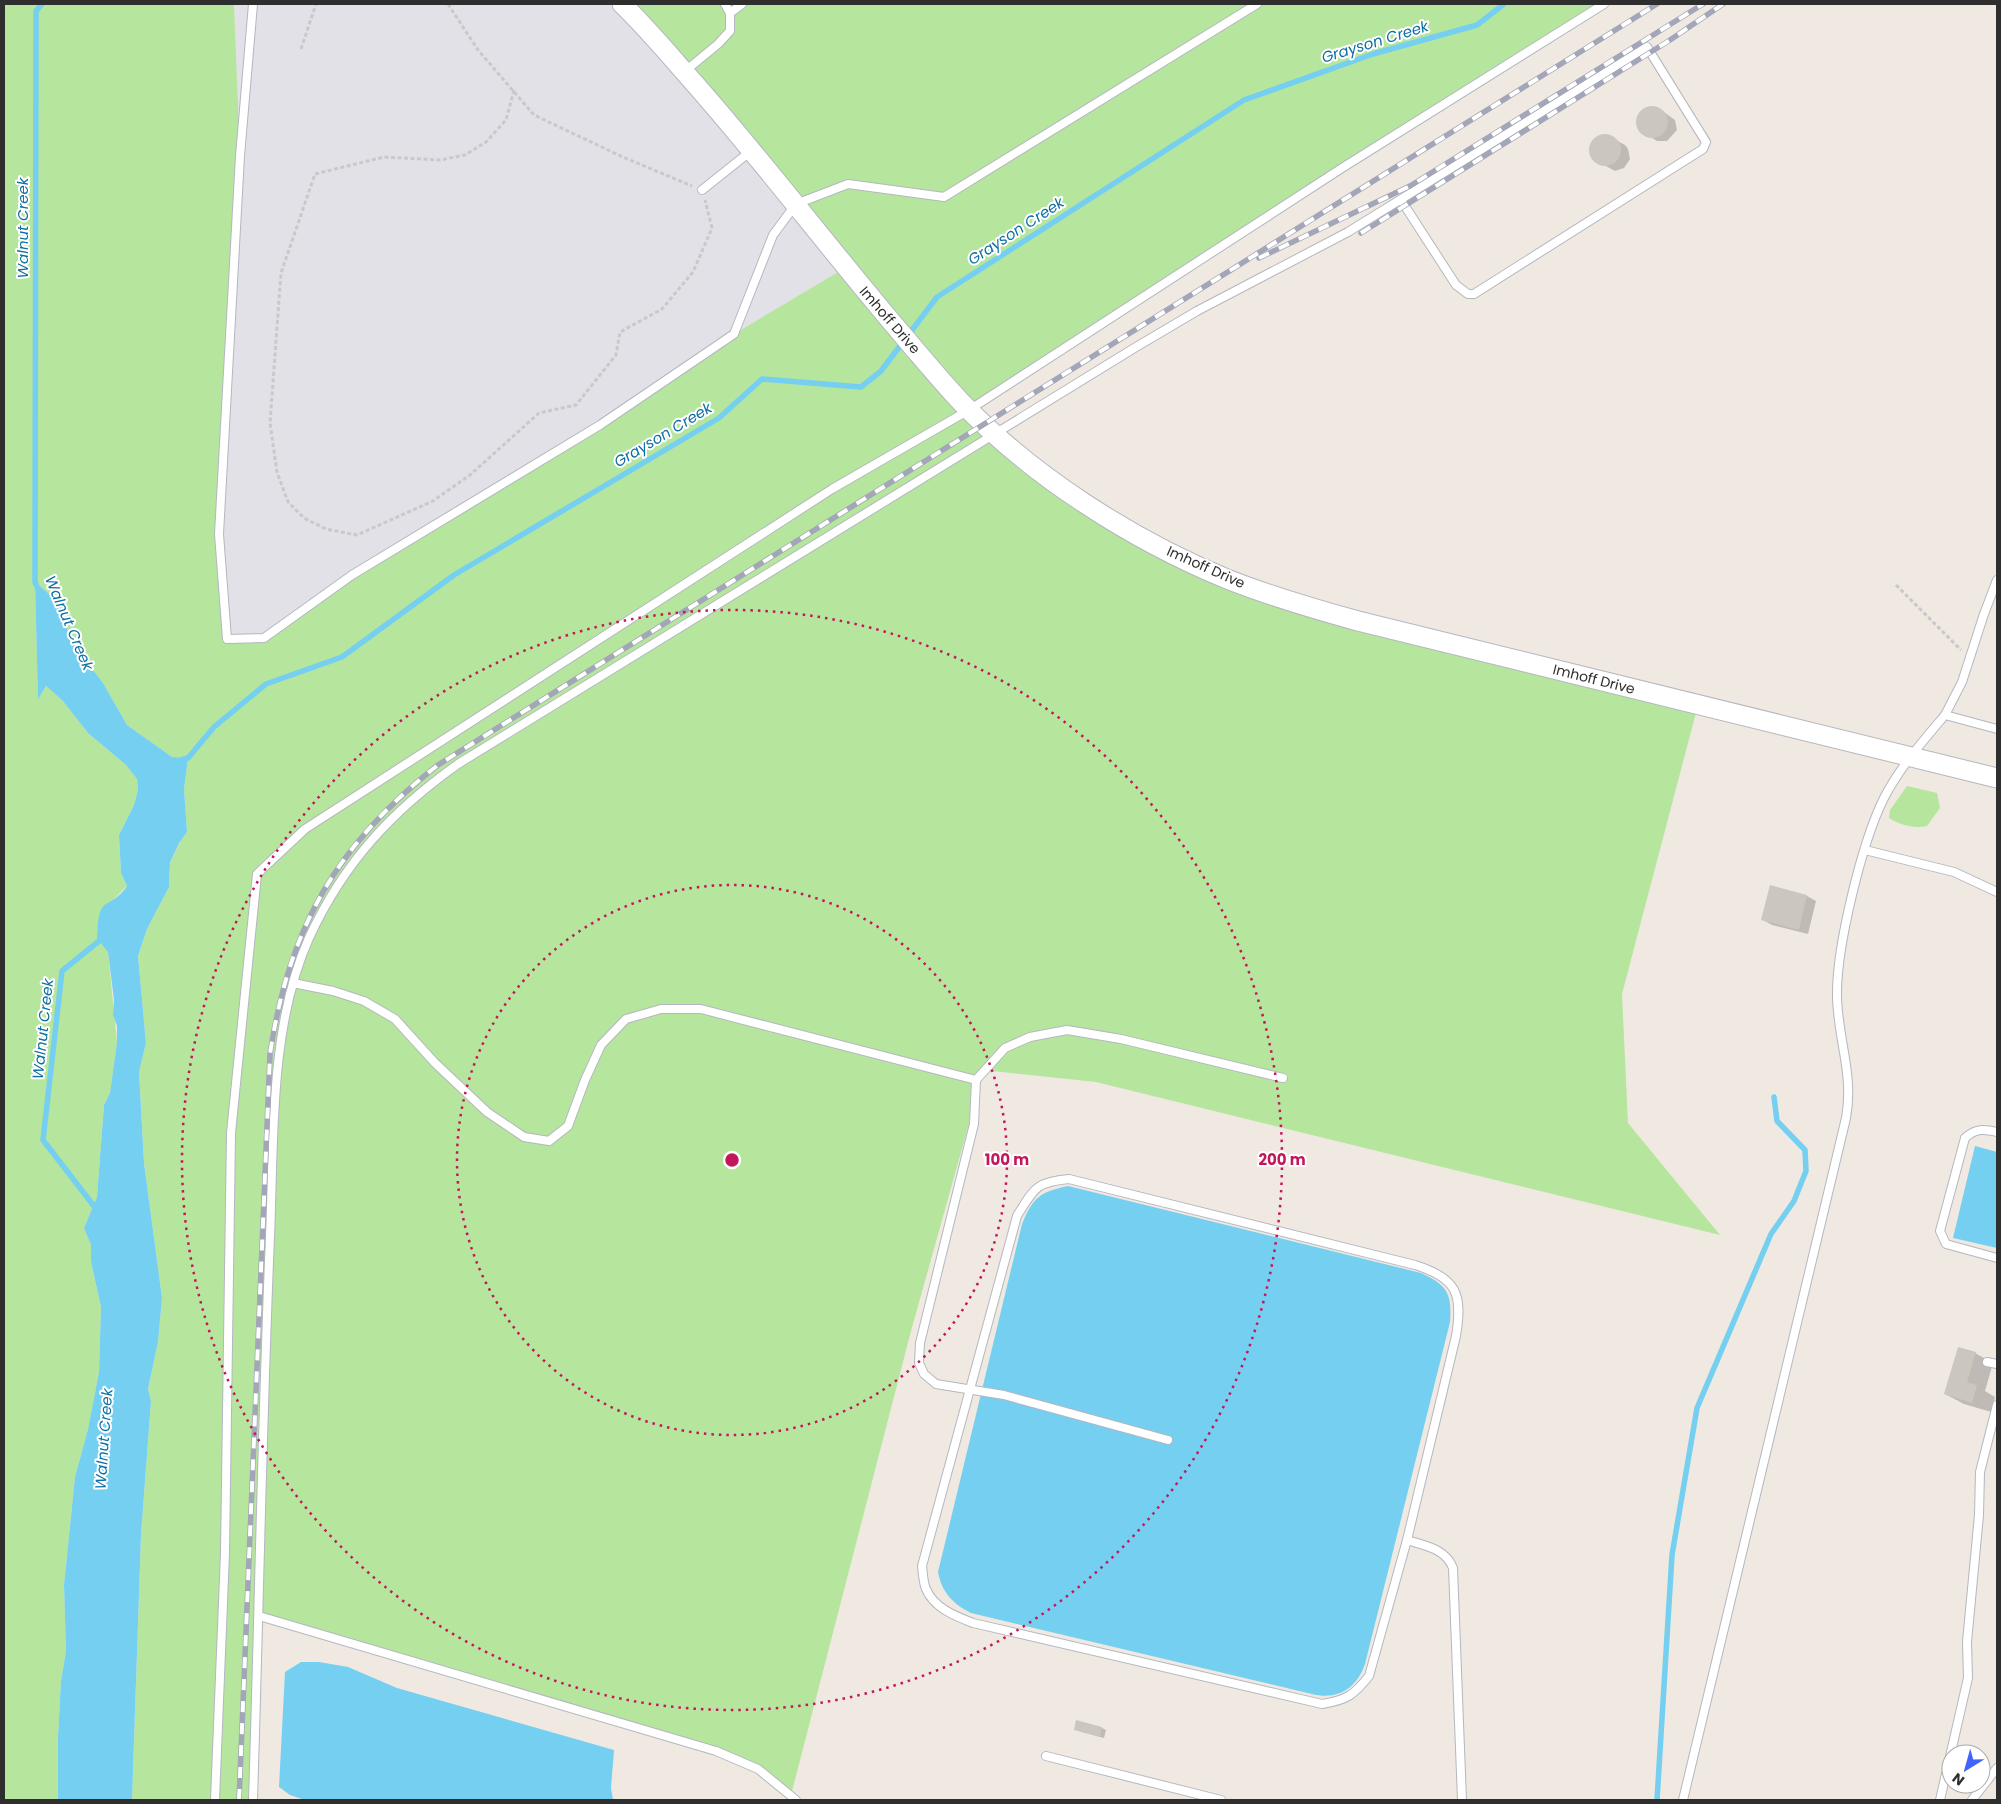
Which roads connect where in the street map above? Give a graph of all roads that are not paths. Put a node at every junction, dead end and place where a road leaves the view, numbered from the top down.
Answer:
1 (253, 4) edge
2 (622, 4) edge
3 (725, 4) edge
4 (742, 4) edge
5 (1257, 4) edge
6 (1604, 4) edge
7 (730, 13) junction
8 (684, 72) junction
9 (753, 150) junction
10 (702, 190) road end
11 (1401, 200) junction
12 (796, 204) junction
13 (965, 406) junction
14 (994, 434) junction
15 (1997, 580) edge
16 (1945, 715) junction
17 (1997, 729) edge
18 (1910, 757) junction
19 (1997, 778) edge
20 (1865, 850) junction
21 (1997, 892) edge
22 (293, 983) junction
23 (1283, 1078) dead end
24 (976, 1080) junction
25 (1997, 1132) edge
26 (1997, 1258) edge
27 (1987, 1362) dead end
28 (1997, 1364) edge
29 (971, 1388) junction
30 (1997, 1405) edge
31 (1168, 1440) dead end
32 (1407, 1540) junction
33 (259, 1616) junction
34 (1046, 1756) dead end
35 (1997, 1768) edge
36 (216, 1800) edge
37 (253, 1800) edge
38 (796, 1800) edge
39 (1221, 1800) edge
40 (1462, 1800) edge
41 (1683, 1800) edge
42 (1940, 1800) edge
43 (1972, 1800) edge

1 - 12 lane
2 - 8 street, Imhoff Drive
3 - 7 lane
4 - 7 lane
5 - 12 lane
6 - 13 lane
7 - 8 lane
8 - 9 street, Imhoff Drive
9 - 10 lane
9 - 12 street, Imhoff Drive
11 - 11 lane
11 - 14 lane
12 - 13 street, Imhoff Drive
13 - 14 street, Imhoff Drive
13 - 36 lane
14 - 18 street, Imhoff Drive
14 - 22 lane
15 - 16 lane
16 - 17 lane
16 - 18 lane
18 - 19 street, Imhoff Drive
18 - 20 lane
20 - 21 lane
20 - 41 lane
22 - 24 lane
22 - 33 lane
23 - 24 lane
24 - 29 lane
25 - 26 lane
27 - 28 lane
29 - 31 lane
29 - 32 lane
29 - 32 lane
30 - 42 lane
32 - 40 lane
33 - 37 lane
33 - 38 lane
34 - 39 lane
35 - 43 lane

